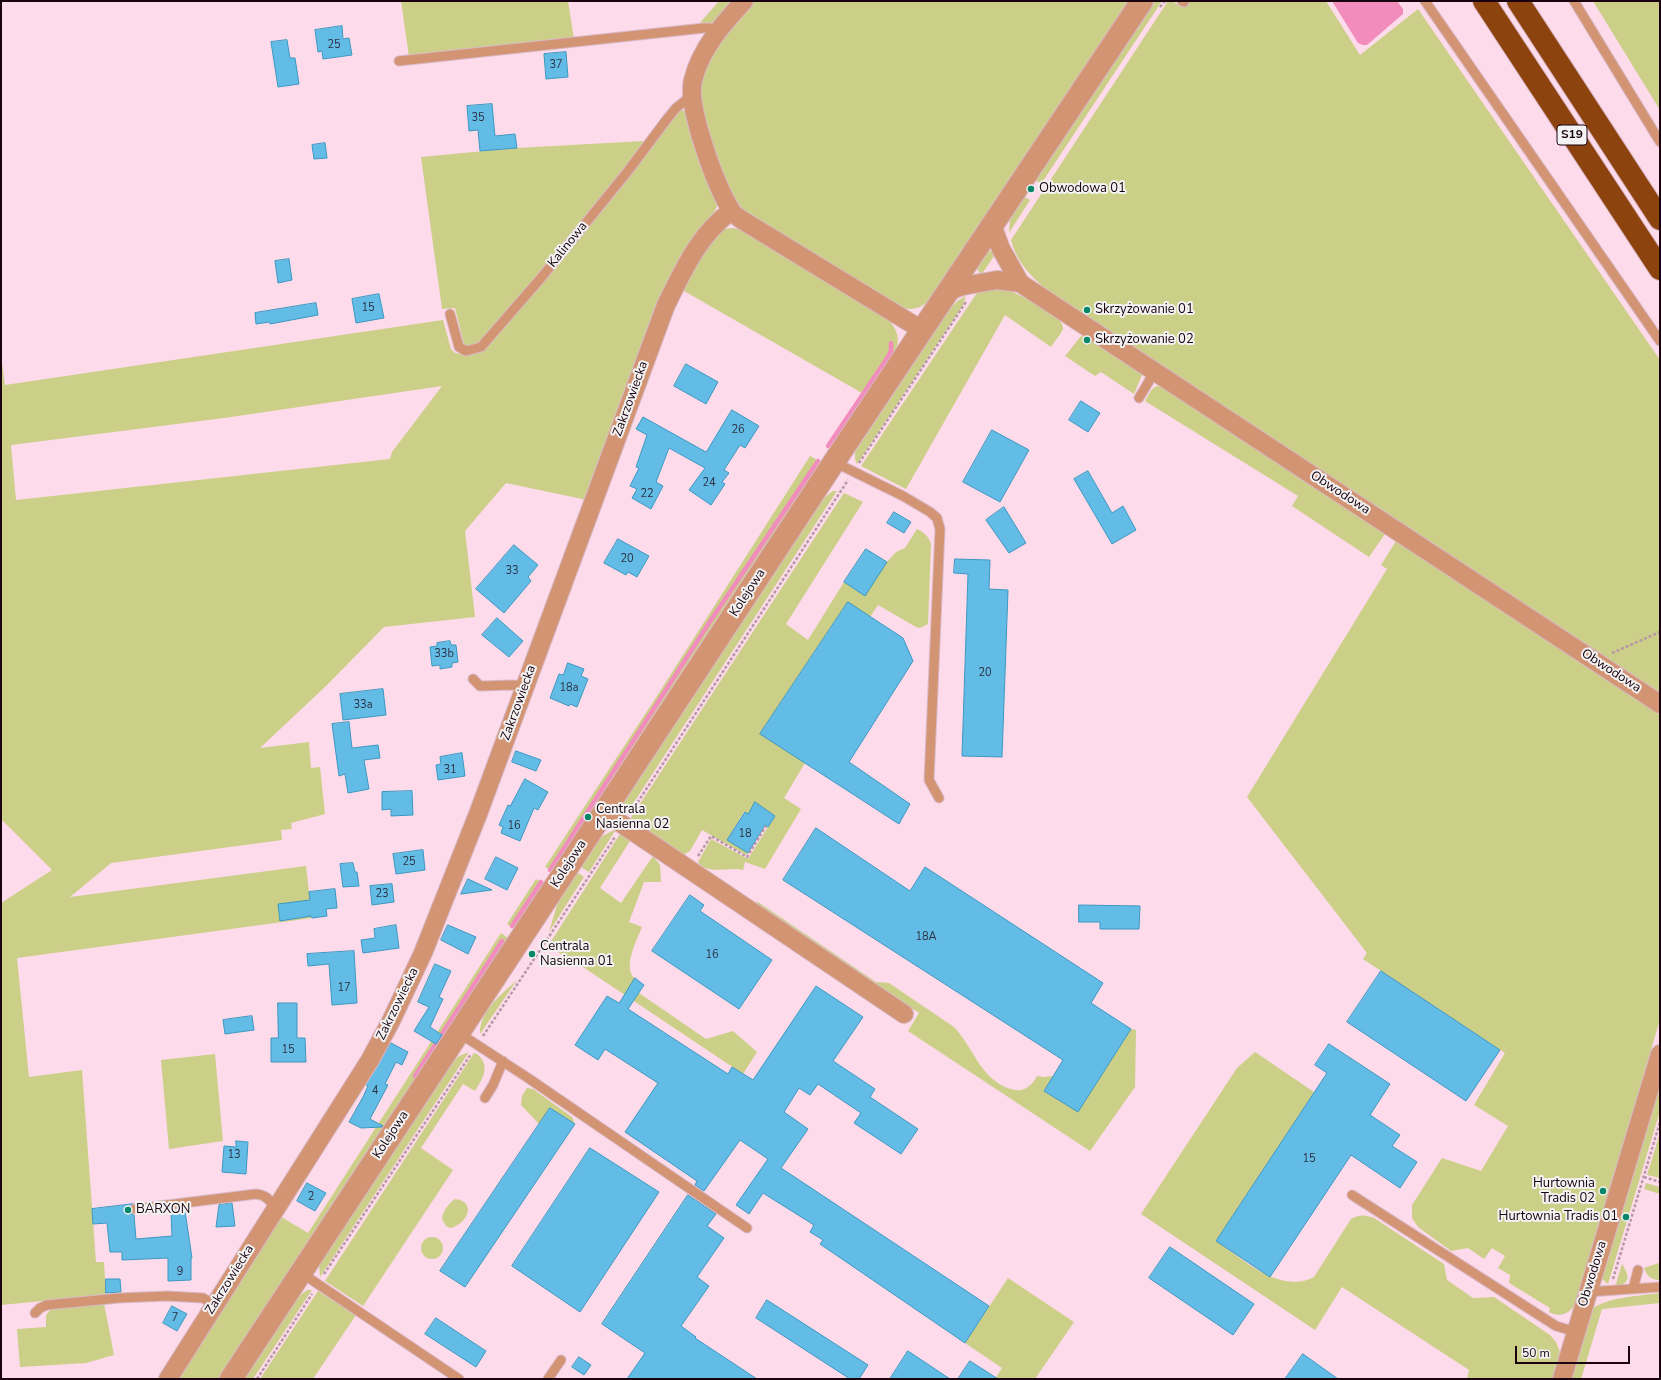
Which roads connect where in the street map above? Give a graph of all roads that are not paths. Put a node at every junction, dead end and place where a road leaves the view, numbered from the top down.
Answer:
1 (744, 1) edge
2 (1425, 1) edge
3 (1484, 1) edge
4 (1518, 1) edge
5 (1574, 1) edge
6 (1151, 4) edge
7 (717, 32) junction
8 (399, 61) dead end
9 (691, 96) junction
10 (1660, 142) edge
11 (731, 211) junction
12 (1660, 219) edge
13 (992, 225) junction
14 (1660, 269) edge
15 (1020, 283) junction
16 (948, 291) junction
17 (450, 314) dead end
18 (922, 330) junction
19 (1660, 341) edge
20 (1155, 371) junction
21 (1139, 398) dead end
22 (834, 462) junction
23 (473, 679) dead end
24 (525, 686) junction
25 (1660, 704) edge
26 (939, 798) dead end
27 (604, 812) junction
28 (904, 1014) dead end
29 (459, 1033) junction
30 (1660, 1054) edge
31 (503, 1061) junction
32 (485, 1098) dead end
33 (287, 1192) junction
34 (1352, 1194) dead end
35 (263, 1195) junction
36 (135, 1209) dead end
37 (274, 1210) junction
38 (747, 1228) dead end
39 (1638, 1270) dead end
40 (309, 1278) junction
41 (1660, 1288) edge
42 (1633, 1289) junction
43 (1588, 1292) junction
44 (214, 1305) junction
45 (35, 1313) dead end
46 (1576, 1332) junction
47 (561, 1360) dead end
48 (168, 1379) edge
49 (231, 1379) edge
50 (459, 1379) edge
51 (548, 1379) edge
52 (1562, 1379) edge

1 - 7 street
2 - 19 lane
3 - 14 highway, S19
4 - 12 highway, S19
5 - 10 lane
6 - 13 street, Kolejowa
7 - 8 lane
7 - 9 street
9 - 11 street
9 - 17 lane, Kalinowa
11 - 18 street
11 - 24 street, Zakrzowiecka
13 - 15 street, Obwodowa
13 - 16 street, Kolejowa
15 - 16 street, Obwodowa
15 - 20 street, Obwodowa
16 - 18 street, Kolejowa
18 - 22 street, Kolejowa
20 - 21 lane
20 - 25 street, Obwodowa
22 - 26 lane
22 - 27 street, Kolejowa
23 - 24 lane
24 - 33 street, Zakrzowiecka
27 - 28 street
27 - 29 street, Kolejowa
29 - 31 lane
29 - 40 street, Kolejowa
30 - 43 street, Obwodowa
31 - 32 lane
31 - 38 lane
33 - 35 lane
33 - 37 street, Zakrzowiecka
34 - 46 lane
35 - 36 lane
35 - 37 lane
37 - 44 street, Zakrzowiecka
39 - 42 lane
40 - 49 street, Kolejowa
40 - 50 lane
41 - 42 lane
42 - 43 lane
43 - 46 street, Obwodowa
44 - 45 lane
44 - 48 street, Zakrzowiecka
46 - 52 street, Obwodowa
47 - 51 lane

